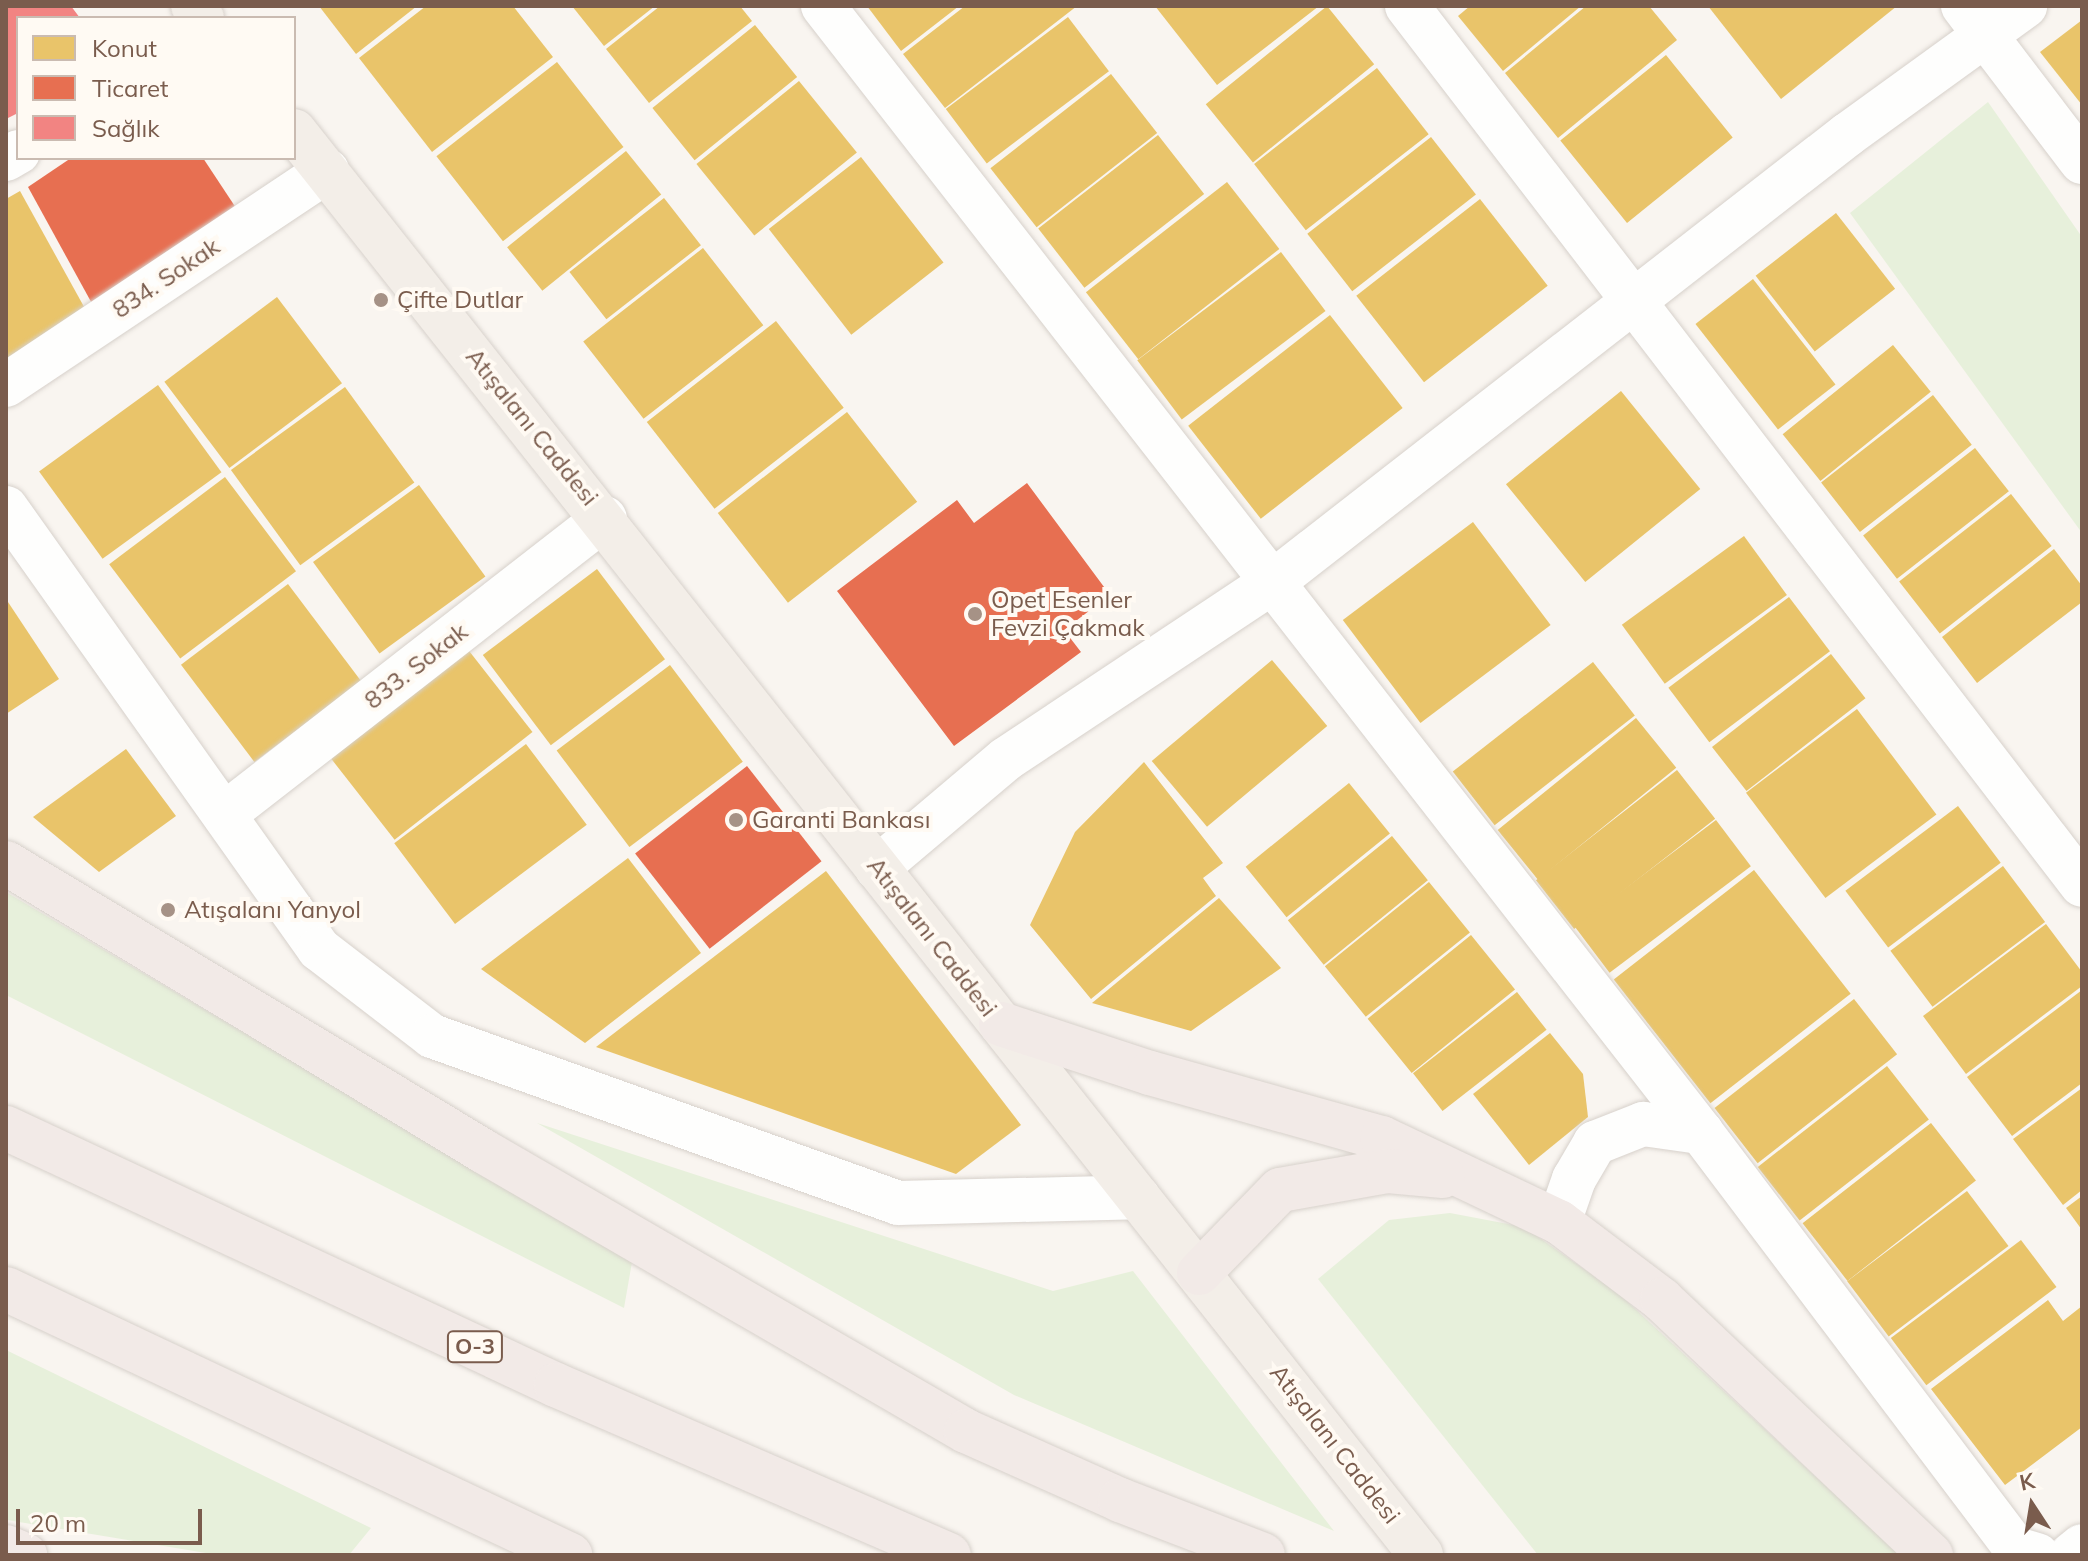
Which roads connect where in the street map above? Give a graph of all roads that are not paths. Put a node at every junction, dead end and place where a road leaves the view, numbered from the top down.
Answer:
1 (823, 6) edge
2 (1407, 6) edge
3 (2025, 6) edge
4 (1975, 22) edge
5 (296, 133) edge
6 (2082, 162) edge
7 (327, 171) junction
8 (1638, 303) junction
9 (6, 385) edge
10 (6, 508) edge
11 (605, 518) junction
12 (1274, 581) junction
13 (226, 813) junction
14 (6, 863) edge
15 (877, 868) junction
16 (2082, 885) edge
17 (1001, 1024) junction
18 (6, 1128) edge
19 (1701, 1132) junction
20 (1465, 1177) junction
21 (1138, 1197) junction
22 (1559, 1222) junction
23 (1199, 1273) junction
24 (6, 1289) edge
25 (2082, 1546) edge
26 (6, 1547) edge
27 (25, 1555) edge
28 (570, 1555) edge
29 (949, 1555) edge
30 (1263, 1555) edge
31 (1421, 1555) edge
32 (1931, 1555) edge
33 (2037, 1555) edge
34 (2071, 1555) edge

1 - 12 street
2 - 8 street
3 - 4 street
4 - 6 street
4 - 8 street
5 - 7 main road, Atışalanı Caddesi
7 - 9 street, 834. Sokak
7 - 11 main road, Atışalanı Caddesi
8 - 12 street
8 - 16 street
10 - 13 street
11 - 13 street, 833. Sokak
11 - 15 main road, Atışalanı Caddesi
12 - 15 street
12 - 19 street
13 - 21 street
14 - 30 highway
15 - 17 main road, Atışalanı Caddesi
17 - 20 highway
17 - 21 main road, Atışalanı Caddesi
18 - 29 highway, O-3
19 - 22 street
19 - 33 street
20 - 22 highway
20 - 23 highway
21 - 23 main road, Atışalanı Caddesi
22 - 32 highway
23 - 31 main road, Atışalanı Caddesi
24 - 28 highway
25 - 34 street
26 - 27 highway

